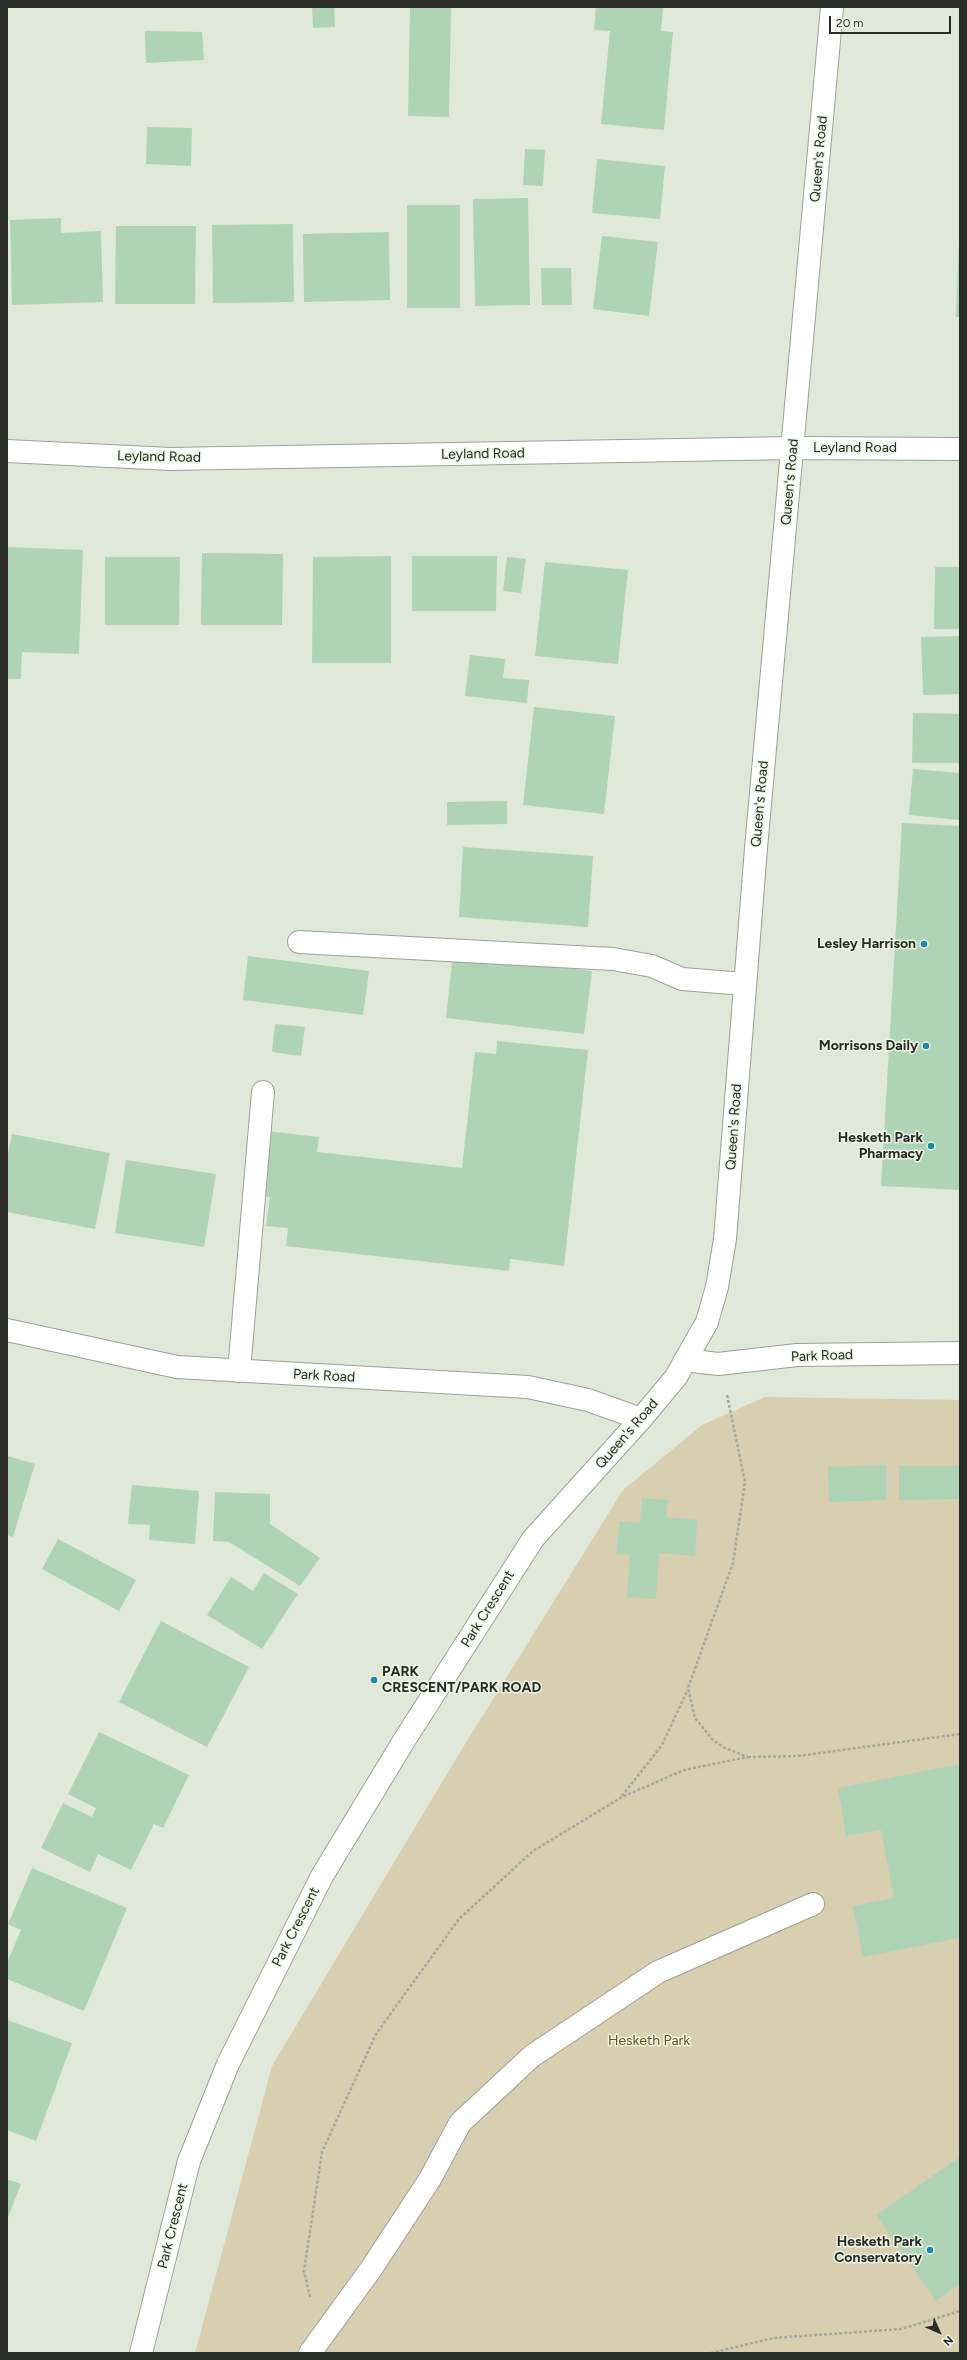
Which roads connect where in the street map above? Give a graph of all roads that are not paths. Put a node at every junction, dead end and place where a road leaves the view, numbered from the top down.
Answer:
1 (832, 7) edge
2 (793, 448) junction
3 (960, 449) edge
4 (7, 451) edge
5 (299, 942) dead end
6 (745, 984) junction
7 (263, 1092) dead end
8 (7, 1330) edge
9 (960, 1353) edge
10 (685, 1360) junction
11 (239, 1371) junction
12 (641, 1419) junction
13 (533, 1539) joint
14 (813, 1904) dead end
15 (315, 2347) edge
16 (141, 2353) edge

1 - 2 main road, Queen's Road
2 - 3 main road, Leyland Road
2 - 4 main road, Leyland Road
2 - 6 main road, Queen's Road
5 - 6 main road
6 - 10 main road, Queen's Road
7 - 11 main road
8 - 11 main road, Park Road
9 - 10 main road, Park Road
10 - 12 main road, Queen's Road
11 - 12 main road, Park Road
12 - 13 main road, Queen's Road
13 - 16 main road, Park Crescent
14 - 15 main road

